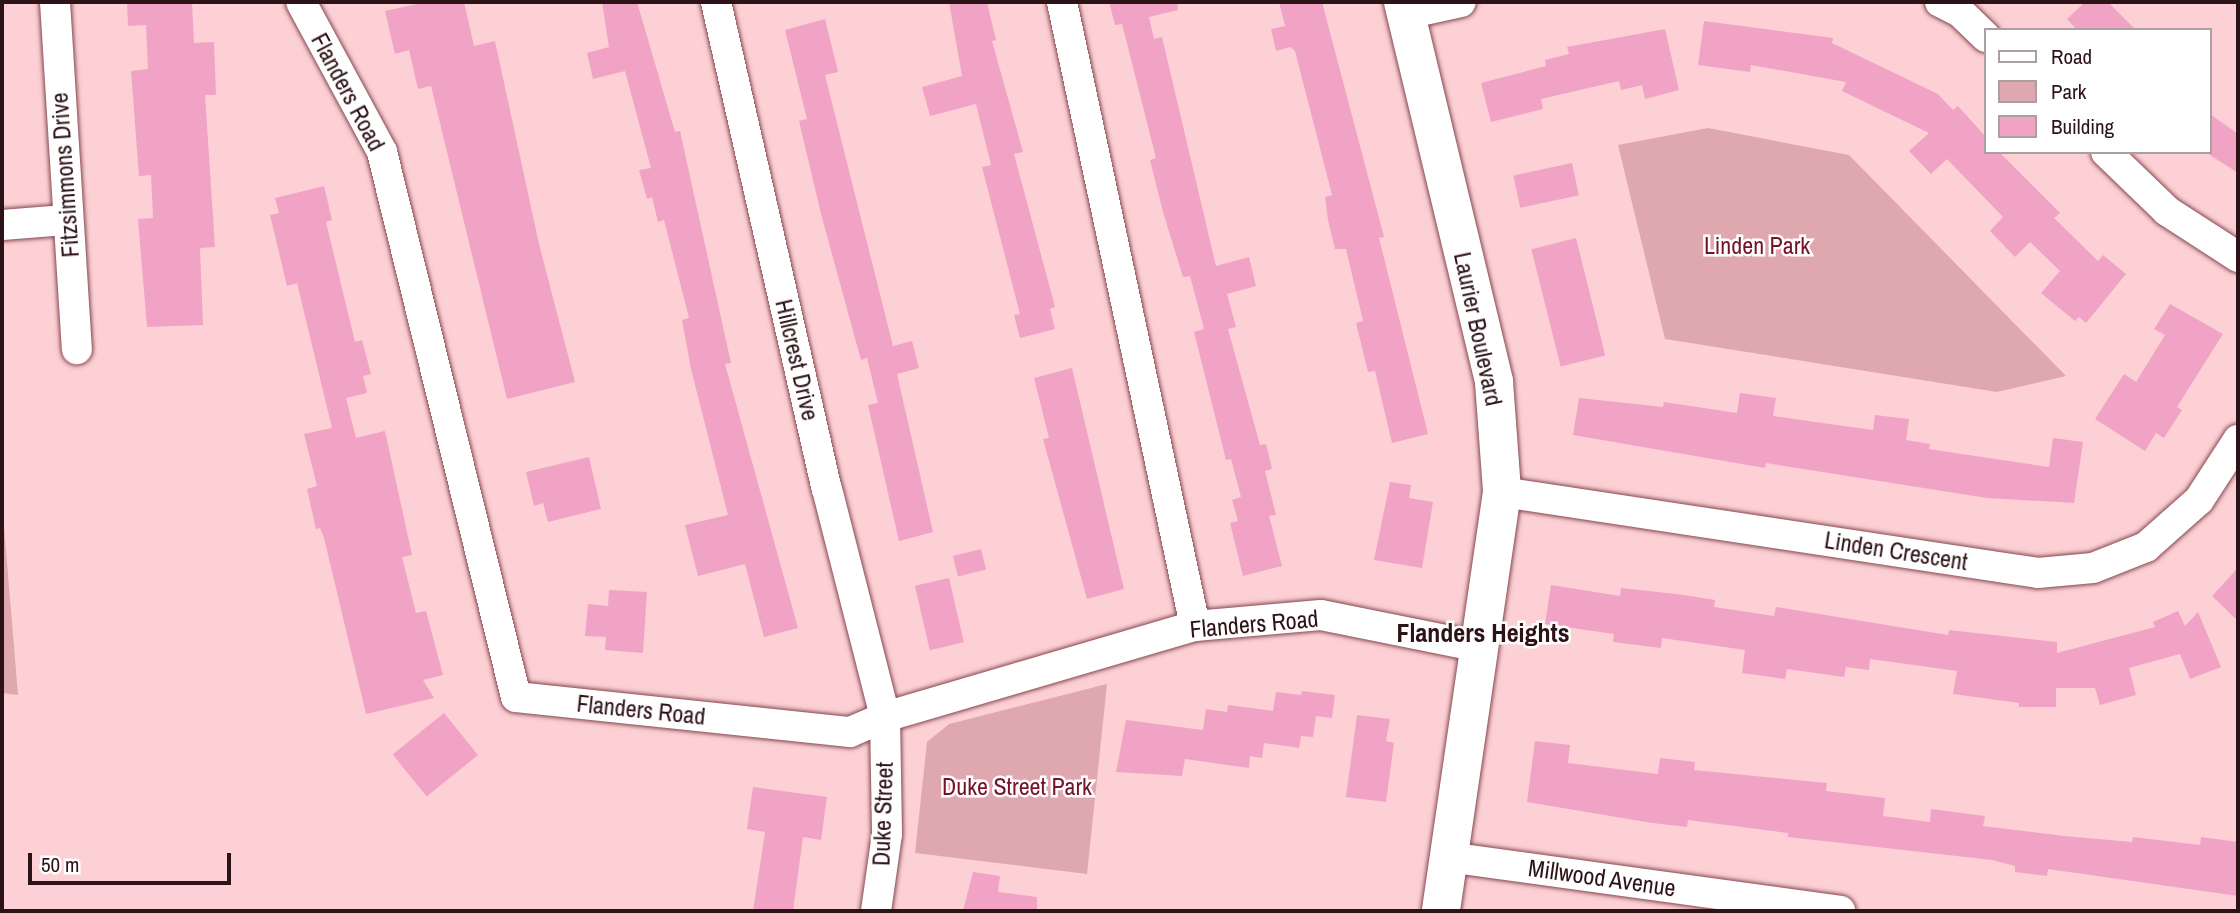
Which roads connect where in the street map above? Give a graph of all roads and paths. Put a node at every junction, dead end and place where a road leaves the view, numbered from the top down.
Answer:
1 (55, 2) edge
2 (301, 2) edge
3 (716, 2) edge
4 (1062, 2) edge
5 (1461, 2) edge
6 (1940, 2) edge
7 (1404, 8) edge
8 (1984, 35) edge
9 (2108, 154) edge
10 (66, 220) junction
11 (2, 225) edge
12 (2238, 257) edge
13 (77, 348) dead end
14 (2238, 440) edge
15 (1502, 492) junction
16 (1195, 626) junction
17 (1479, 646) junction
18 (885, 717) junction
19 (1447, 857) junction
20 (876, 911) edge
21 (1441, 911) edge
22 (1840, 911) edge

1 - 10 street, Fitzsimmons Drive
2 - 18 street, Flanders Road
3 - 18 street, Hillcrest Drive
4 - 16 street
5 - 7 street
6 - 8 street
7 - 15 street, Laurier Boulevard
9 - 12 street
10 - 11 street
10 - 13 street, Fitzsimmons Drive
14 - 15 street, Linden Crescent
15 - 17 street, Laurier Boulevard
16 - 17 street, Flanders Road
16 - 18 street, Flanders Road
17 - 19 street, Laurier Boulevard
18 - 20 street, Duke Street
19 - 21 street, Laurier Boulevard
19 - 22 street, Millwood Avenue

